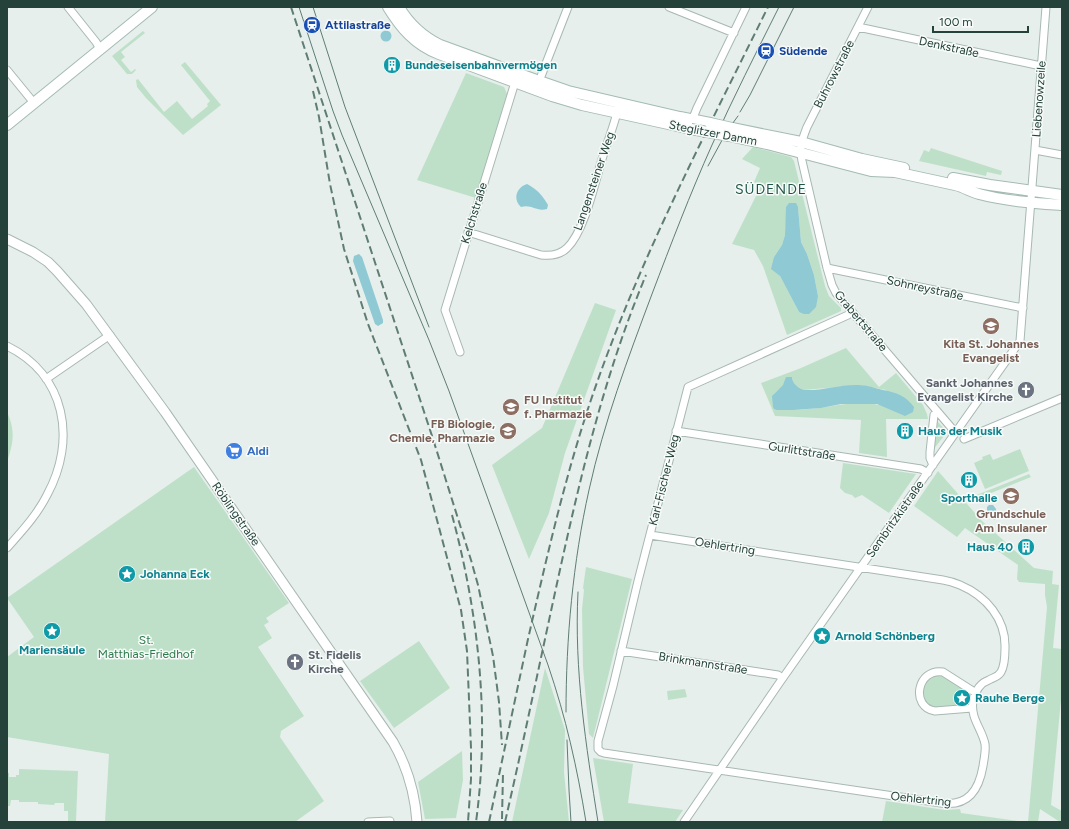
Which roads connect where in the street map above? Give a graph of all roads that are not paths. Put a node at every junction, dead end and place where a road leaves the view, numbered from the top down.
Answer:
1 (68, 7) edge
2 (152, 7) edge
3 (388, 7) edge
4 (399, 7) edge
5 (568, 7) edge
6 (669, 7) edge
7 (746, 7) edge
8 (868, 7) edge
9 (1046, 7) edge
10 (858, 27) junction
11 (734, 33) junction
12 (100, 49) junction
13 (1041, 66) junction
14 (7, 70) edge
15 (516, 78) junction
16 (538, 86) junction
17 (34, 103) junction
18 (618, 108) junction
19 (692, 124) junction
20 (7, 125) edge
21 (801, 147) junction
22 (1035, 150) junction
23 (1062, 156) edge
24 (1032, 190) junction
25 (1062, 195) edge
26 (1031, 202) junction
27 (1062, 205) edge
28 (468, 232) junction
29 (7, 239) edge
30 (827, 268) junction
31 (1023, 308) junction
32 (852, 312) junction
33 (110, 335) junction
34 (7, 346) edge
35 (460, 352) dead end
36 (46, 379) junction
37 (1062, 398) edge
38 (934, 415) dead end
39 (676, 431) junction
40 (955, 432) junction
41 (964, 439) dead end
42 (933, 465) junction
43 (928, 473) junction
44 (650, 535) junction
45 (7, 548) edge
46 (861, 567) junction
47 (621, 651) junction
48 (783, 678) junction
49 (976, 693) junction
50 (972, 708) junction
51 (598, 749) joint
52 (720, 770) junction
53 (390, 821) edge
54 (368, 822) edge
55 (417, 822) edge
56 (684, 822) edge

1 - 12 street
2 - 12 main road
3 - 15 main road, Steglitzer Damm
4 - 15 main road, Steglitzer Damm
5 - 16 street
6 - 11 street
7 - 11 street
8 - 10 street, Buhrowstraße
9 - 13 street, Liebenowzeile
10 - 13 street, Denkstraße
10 - 21 street, Buhrowstraße
11 - 19 street
12 - 17 main road
13 - 22 street, Liebenowzeile
14 - 17 street
15 - 16 main road, Steglitzer Damm
15 - 28 street, Kelchstraße
16 - 18 main road, Steglitzer Damm
17 - 20 main road
18 - 19 main road, Steglitzer Damm
18 - 28 street, Langensteiner Weg
19 - 21 main road, Steglitzer Damm, bridge
21 - 24 main road, Steglitzer Damm
21 - 26 main road, Steglitzer Damm
21 - 30 street, Grabertstraße
22 - 23 street
22 - 24 street, Liebenowzeile
24 - 25 main road, Steglitzer Damm
24 - 26 street, Sembritzkistraße
26 - 27 main road, Steglitzer Damm
26 - 31 street, Sembritzkistraße
28 - 35 street, Kelchstraße
29 - 33 street, Röblingstraße
30 - 31 street, Sohnreystraße
30 - 32 street, Grabertstraße
31 - 40 street, Sembritzkistraße
32 - 39 street, Karl-Fischer-Weg
32 - 40 street, Grabertstraße
33 - 36 street
33 - 55 street, Röblingstraße
34 - 36 street
36 - 45 street
37 - 41 street
38 - 42 street
39 - 43 street, Gurlittstraße
39 - 44 street, Karl-Fischer-Weg
40 - 42 street, Sembritzkistraße
42 - 43 street, Sembritzkistraße
43 - 46 street, Sembritzkistraße
44 - 46 street, Oehlertring
44 - 47 street, Karl-Fischer-Weg
46 - 48 street, Sembritzkistraße
46 - 49 street, Oehlertring
47 - 48 street, Brinkmannstraße
47 - 51 street, Karl-Fischer-Weg
48 - 52 street, Sembritzkistraße
49 - 50 street
49 - 50 street
50 - 52 street, Oehlertring
51 - 52 street, Oehlertring
52 - 56 street, Sembritzkistraße
53 - 54 street

